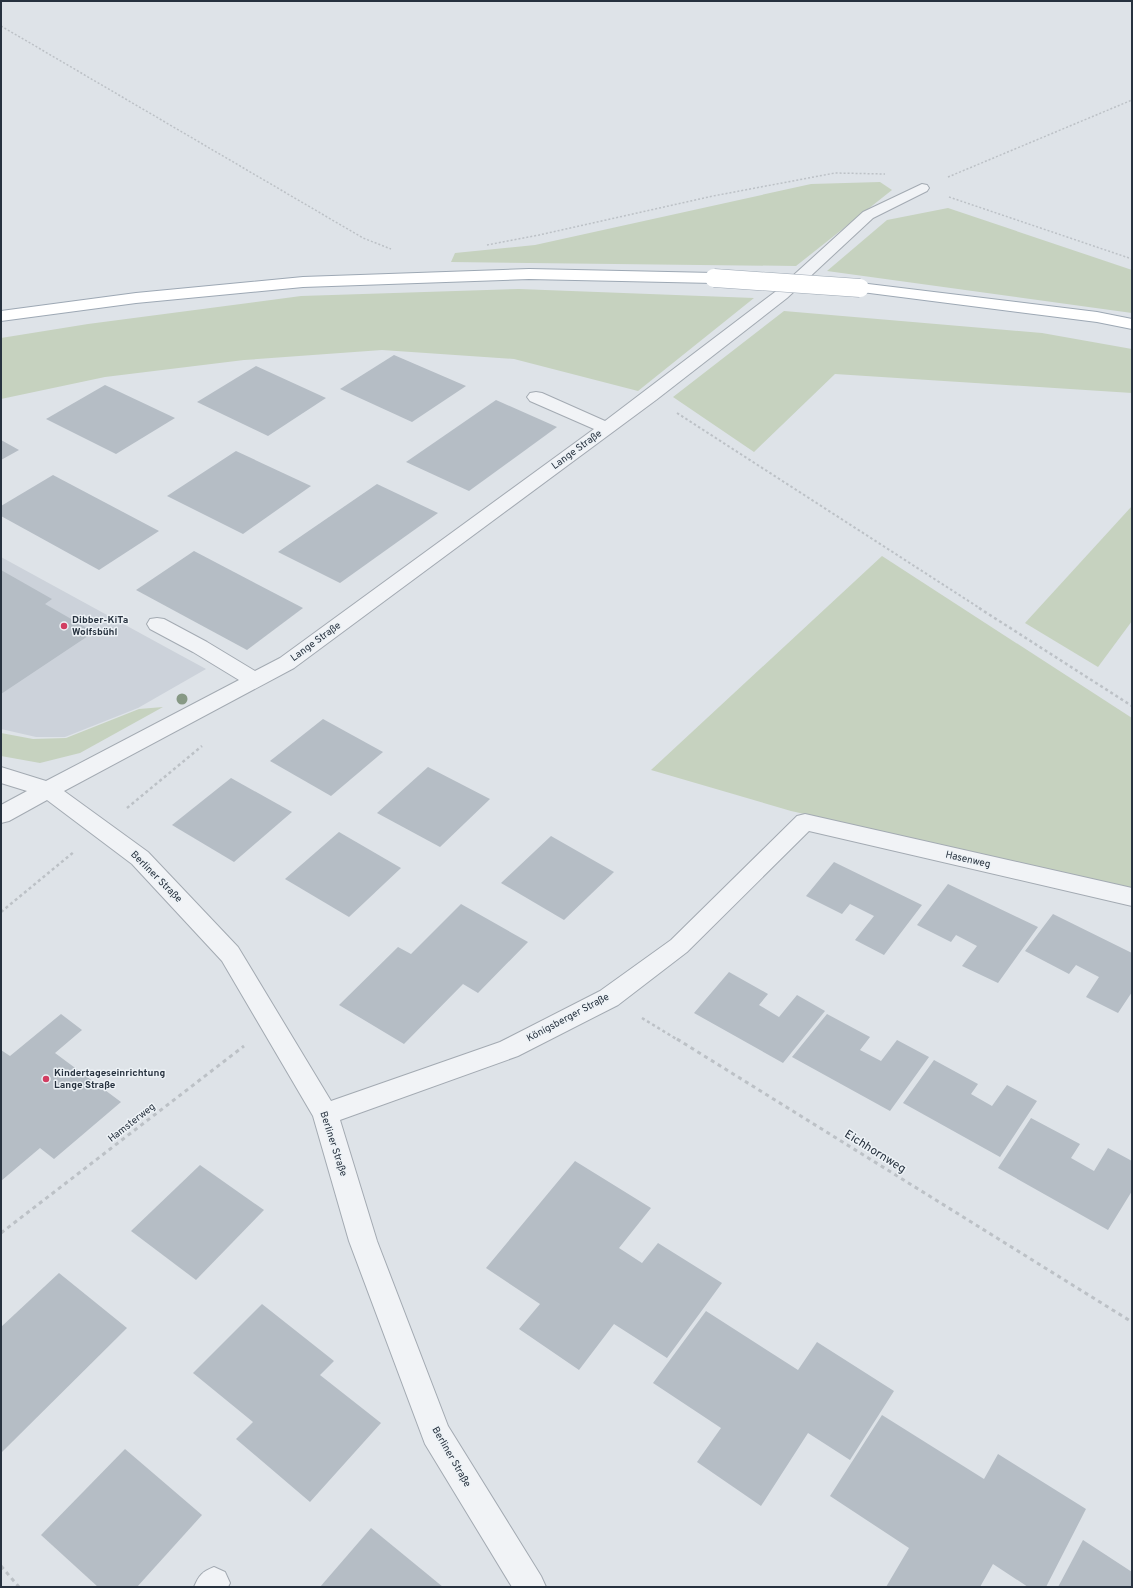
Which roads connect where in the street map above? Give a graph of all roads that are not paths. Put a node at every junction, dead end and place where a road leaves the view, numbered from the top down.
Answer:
1 (922, 188) road end
2 (1, 316) edge
3 (1132, 324) edge
4 (536, 397) dead end
5 (606, 428) junction
6 (157, 624) dead end
7 (255, 680) junction
8 (1, 775) edge
9 (48, 790) junction
10 (1, 815) edge
11 (805, 822) joint
12 (1132, 897) edge
13 (325, 1114) junction
14 (530, 1587) edge

1 - 5 street, Lange Straße
2 - 3 main road, bridge
4 - 5 street
5 - 7 street, Lange Straße
6 - 7 street
7 - 9 street, Lange Straße
8 - 9 street, Berliner Straße
9 - 10 street, Lange Straße
9 - 13 street, Berliner Straße
11 - 12 street, Hasenweg
11 - 13 street, Königsberger Straße
13 - 14 street, Berliner Straße

